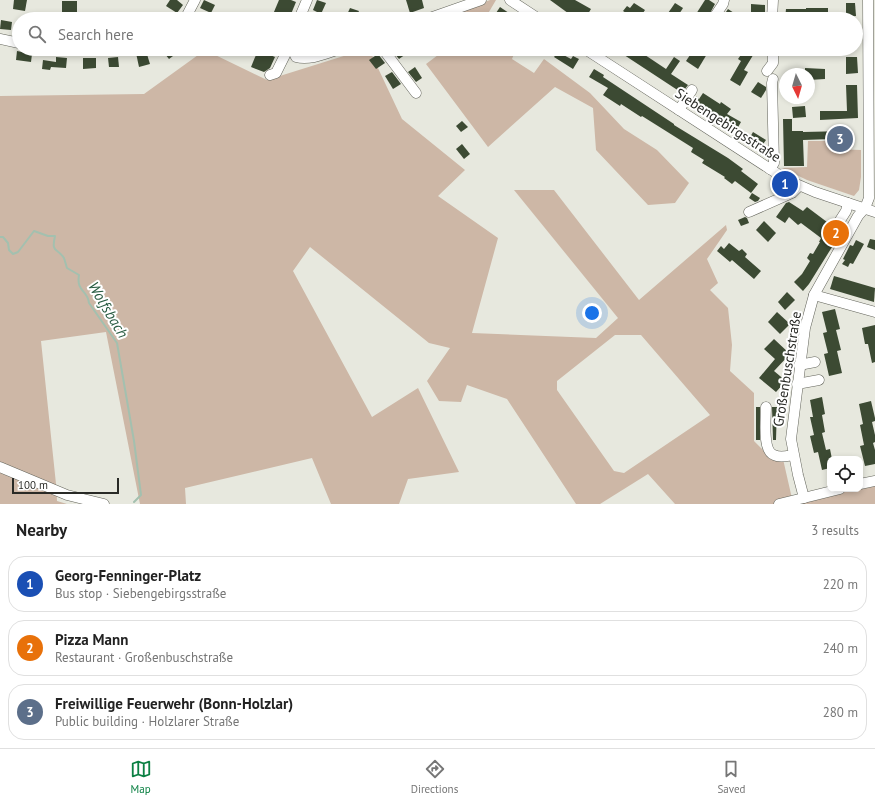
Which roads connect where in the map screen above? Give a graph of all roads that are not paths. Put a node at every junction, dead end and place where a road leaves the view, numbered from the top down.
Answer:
1 (195, 0) edge
2 (307, 0) edge
3 (481, 0) edge
4 (512, 0) edge
5 (724, 0) edge
6 (773, 0) edge
7 (868, 0) edge
8 (189, 12) edge
9 (302, 12) edge
10 (447, 12) edge
11 (529, 12) edge
12 (718, 12) edge
13 (772, 12) edge
14 (0, 39) edge
15 (12, 42) edge
16 (871, 50) edge
17 (284, 56) edge
18 (296, 56) edge
19 (317, 56) edge
20 (388, 56) edge
21 (596, 56) edge
22 (773, 56) edge
23 (270, 75) dead end
24 (692, 90) dead end
25 (416, 93) dead end
26 (679, 110) junction
27 (770, 170) junction
28 (799, 186) junction
29 (848, 204) junction
30 (865, 208) junction
31 (749, 212) dead end
32 (875, 212) edge
33 (839, 222) dead end
34 (814, 295) junction
35 (875, 312) edge
36 (815, 362) dead end
37 (799, 365) junction
38 (819, 380) dead end
39 (797, 384) junction
40 (766, 407) dead end
41 (793, 455) junction
42 (0, 466) edge
43 (875, 481) edge
44 (863, 483) edge
45 (828, 492) edge
46 (804, 498) junction
47 (104, 504) edge
48 (778, 504) edge

1 - 8 street
2 - 9 street
3 - 10 street
4 - 11 street
5 - 12 street
6 - 13 street
7 - 16 street
14 - 15 street
16 - 30 street
17 - 23 street
18 - 19 street
20 - 25 street
21 - 26 street, Siebengebirgsstraße
22 - 27 street
24 - 26 street
26 - 27 street, Siebengebirgsstraße
27 - 28 street, Siebengebirgsstraße
28 - 29 street, Siebengebirgsstraße
28 - 31 street
29 - 30 street, Siebengebirgsstraße
29 - 33 street
30 - 32 street, Siebengebirgsstraße
30 - 34 street, Großenbuschstraße
34 - 35 street
34 - 37 street, Großenbuschstraße
36 - 37 street
37 - 39 street, Großenbuschstraße
38 - 39 street
39 - 41 street, Großenbuschstraße
40 - 41 street
41 - 46 street, Großenbuschstraße
42 - 47 street
43 - 44 street
45 - 46 street
46 - 48 street

